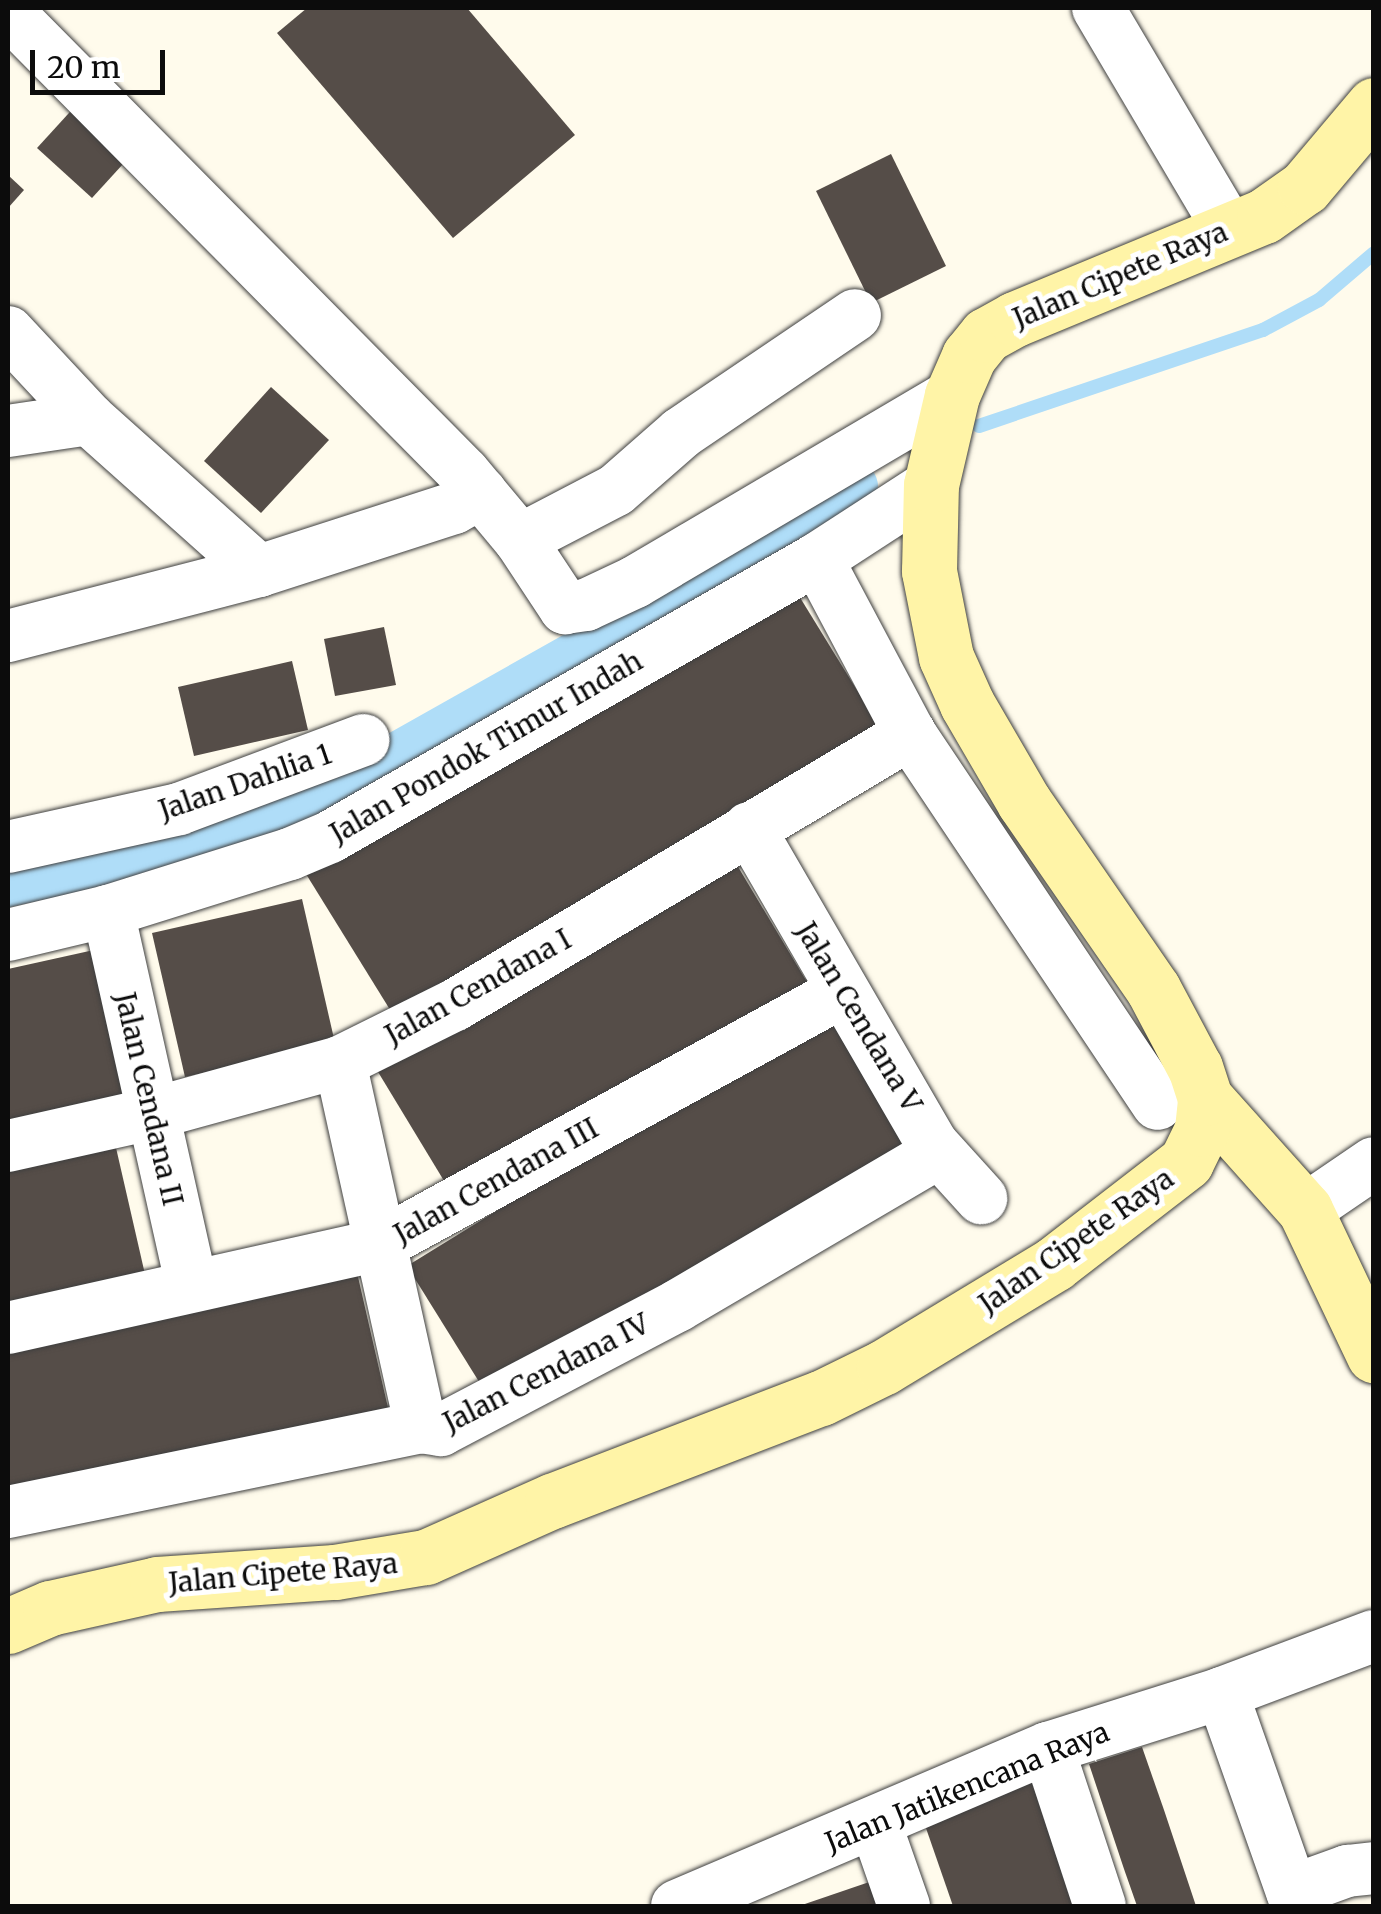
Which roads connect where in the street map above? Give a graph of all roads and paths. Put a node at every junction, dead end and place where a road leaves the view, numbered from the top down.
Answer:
1 (1098, 8) edge
2 (8, 12) edge
3 (1374, 105) edge
4 (1228, 228) junction
5 (855, 316) dead end
6 (8, 332) edge
7 (952, 395) junction
8 (89, 419) junction
9 (8, 430) edge
10 (931, 485) junction
11 (481, 494) junction
12 (520, 540) junction
13 (817, 559) junction
14 (259, 571) junction
15 (8, 636) edge
16 (910, 734) junction
17 (364, 740) dead end
18 (749, 828) junction
19 (8, 847) edge
20 (108, 911) junction
21 (8, 935) edge
22 (842, 992) junction
23 (340, 1062) junction
24 (1182, 1101) junction
25 (152, 1114) junction
26 (933, 1145) junction
27 (8, 1146) edge
28 (1374, 1163) edge
29 (980, 1198) dead end
30 (1305, 1210) junction
31 (380, 1245) junction
32 (192, 1286) junction
33 (8, 1328) edge
34 (1374, 1355) edge
35 (422, 1426) junction
36 (8, 1512) edge
37 (8, 1626) edge
38 (1374, 1636) edge
39 (1222, 1693) junction
40 (1048, 1748) junction
41 (875, 1822) junction
42 (1374, 1868) edge
43 (730, 1897) edge
44 (1294, 1899) edge
45 (677, 1906) edge
46 (904, 1906) edge
47 (1100, 1906) edge

1 - 4 street
2 - 11 street
3 - 4 main road, Jalan Cipete Raya
4 - 7 main road, Jalan Cipete Raya
5 - 12 street
6 - 8 street
7 - 10 main road, Jalan Cipete Raya
7 - 12 street
8 - 9 street
8 - 14 street
10 - 13 street, Jalan Pondok Timur Indah
10 - 24 main road, Jalan Cipete Raya
11 - 12 street
11 - 14 street
13 - 16 street
13 - 20 street, Jalan Pondok Timur Indah
14 - 15 street
16 - 18 street, Jalan Cendana I
16 - 24 street
17 - 19 street, Jalan Dahlia 1
18 - 22 street, Jalan Cendana V
18 - 23 street, Jalan Cendana I
20 - 21 street, Jalan Pondok Timur Indah
20 - 25 street, Jalan Cendana II
22 - 26 street, Jalan Cendana V
22 - 31 street, Jalan Cendana III
23 - 25 street, Jalan Cendana I
23 - 31 street, Jalan Cendana IV
24 - 30 main road
24 - 37 main road, Jalan Cipete Raya
25 - 27 street, Jalan Cendana I
25 - 32 street, Jalan Cendana II
26 - 29 street, Jalan Cendana V
26 - 35 street, Jalan Cendana IV
28 - 30 street
30 - 34 main road
31 - 32 street, Jalan Cendana III
31 - 35 street, Jalan Cendana IV
32 - 33 street, Jalan Cendana III
35 - 36 street
38 - 39 street, Jalan Jatikencana Raya
39 - 40 street, Jalan Jatikencana Raya
39 - 44 street
40 - 41 street, Jalan Jatikencana Raya
40 - 47 street
41 - 43 street, Jalan Jatikencana Raya
41 - 46 street
42 - 44 street
43 - 45 street, Jalan Jatikencana Raya

